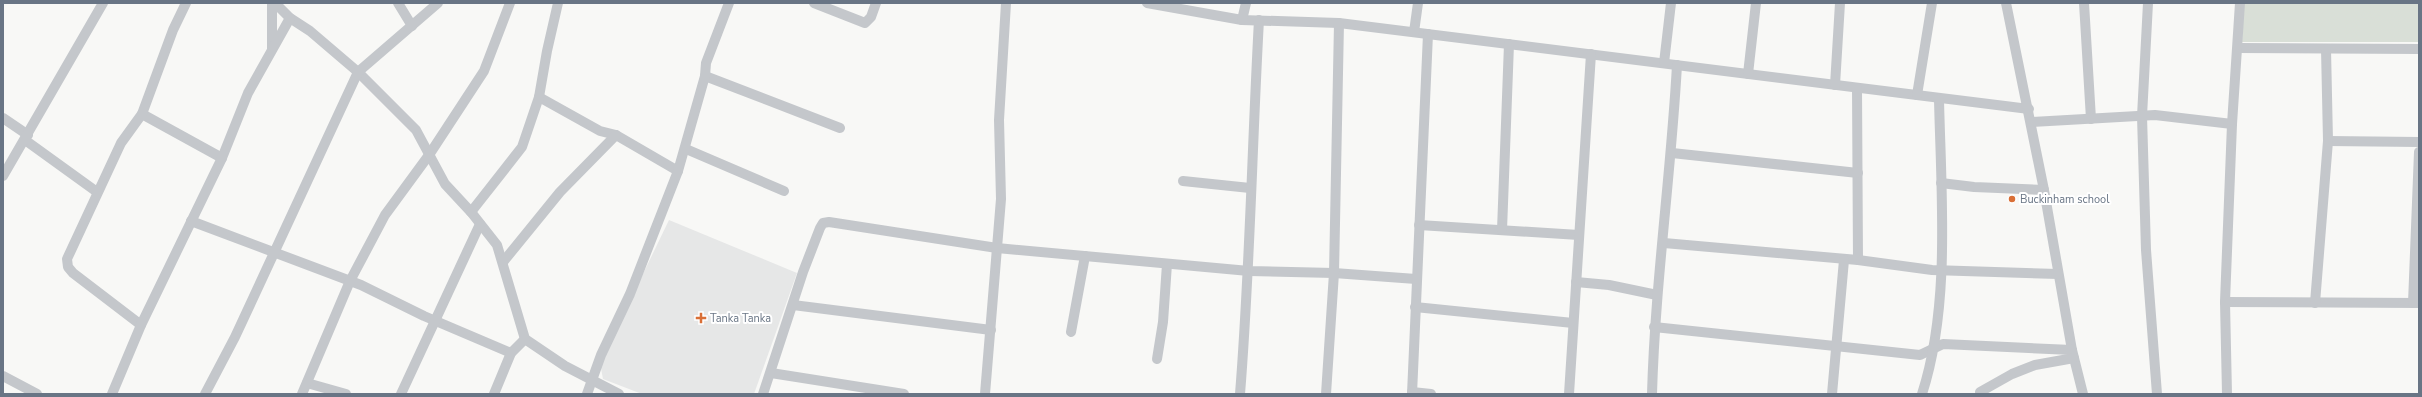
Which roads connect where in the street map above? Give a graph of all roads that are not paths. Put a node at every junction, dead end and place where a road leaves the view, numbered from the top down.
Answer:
1 (103, 3) edge
2 (186, 3) edge
3 (274, 3) edge
4 (398, 3) edge
5 (438, 3) edge
6 (510, 3) edge
7 (558, 3) edge
8 (729, 3) edge
9 (814, 3) edge
10 (876, 3) edge
11 (1006, 3) edge
12 (1148, 3) edge
13 (1246, 3) edge
14 (1418, 3) edge
15 (1671, 3) edge
16 (1756, 3) edge
17 (1840, 3) edge
18 (1932, 3) edge
19 (2006, 3) edge
20 (2084, 3) edge
21 (2148, 3) edge
22 (2240, 3) edge
23 (290, 18) junction
24 (1242, 20) junction
25 (1259, 20) junction
26 (1339, 23) junction
27 (412, 26) junction
28 (1414, 32) junction
29 (1428, 34) junction
30 (1510, 44) junction
31 (2238, 48) junction
32 (2326, 49) junction
33 (2419, 49) edge
34 (272, 50) junction
35 (1591, 54) junction
36 (1664, 63) junction
37 (1677, 65) junction
38 (358, 72) junction
39 (1748, 74) junction
40 (705, 76) junction
41 (1835, 85) junction
42 (1857, 88) junction
43 (1917, 95) junction
44 (539, 98) junction
45 (1939, 98) junction
46 (2029, 109) junction
47 (142, 114) junction
48 (2142, 116) junction
49 (3, 118) edge
50 (2090, 119) junction
51 (2031, 122) junction
52 (2232, 124) junction
53 (840, 128) dead end
54 (616, 135) junction
55 (27, 137) junction
56 (2328, 141) junction
57 (2419, 142) edge
58 (686, 149) junction
59 (2419, 152) edge
60 (1672, 153) junction
61 (429, 155) junction
62 (222, 158) junction
63 (678, 171) junction
64 (1858, 173) junction
65 (3, 176) edge
66 (1183, 181) dead end
67 (1941, 183) junction
68 (1250, 188) junction
69 (2044, 190) junction
70 (784, 191) dead end
71 (97, 192) junction
72 (471, 212) junction
73 (191, 221) junction
74 (480, 224) junction
75 (1419, 225) junction
76 (1502, 230) junction
77 (1579, 235) junction
78 (1664, 243) junction
79 (997, 248) junction
80 (274, 250) junction
81 (1085, 256) junction
82 (1844, 260) junction
83 (1858, 260) junction
84 (503, 262) junction
85 (1167, 264) junction
86 (1941, 270) junction
87 (1249, 271) junction
88 (1334, 273) junction
89 (2058, 274) junction
90 (1416, 279) junction
91 (350, 281) junction
92 (1576, 282) junction
93 (1657, 295) junction
94 (2226, 302) junction
95 (2315, 303) junction
96 (2416, 303) edge
97 (793, 305) junction
98 (1415, 307) junction
99 (435, 321) junction
100 (1573, 323) junction
101 (141, 325) junction
102 (1654, 327) junction
103 (991, 330) junction
104 (1071, 332) dead end
105 (524, 339) junction
106 (1835, 346) junction
107 (1935, 348) junction
108 (511, 353) junction
109 (2073, 354) junction
110 (1157, 359) dead end
111 (772, 373) junction
112 (3, 376) edge
113 (593, 381) junction
114 (307, 383) junction
115 (1980, 392) dead end
116 (1412, 393) edge
117 (37, 394) edge
118 (112, 394) edge
119 (205, 394) edge
120 (302, 394) edge
121 (346, 394) edge
122 (400, 394) edge
123 (494, 394) edge
124 (587, 394) edge
125 (620, 394) edge
126 (763, 394) edge
127 (904, 394) edge
128 (985, 394) edge
129 (1240, 394) edge
130 (1326, 394) edge
131 (1431, 394) edge
132 (1569, 394) edge
133 (1652, 394) edge
134 (1832, 394) edge
135 (1922, 394) edge
136 (2083, 394) edge
137 (2157, 394) edge
138 (2227, 394) edge

1 - 55 street
2 - 47 street
3 - 23 street
3 - 34 street
4 - 27 street
5 - 27 street
6 - 61 street
7 - 44 street
8 - 40 street
9 - 10 street
11 - 79 street
12 - 24 street
13 - 24 street
14 - 28 street
15 - 36 street
16 - 39 street
17 - 41 street
18 - 43 street
19 - 46 street
20 - 50 street
21 - 48 street
22 - 31 street
23 - 34 street
23 - 38 street
24 - 25 street
25 - 26 street
25 - 68 street
26 - 28 street
26 - 88 street
27 - 38 street
28 - 29 street
29 - 30 street
29 - 75 street
30 - 35 street
30 - 76 street
31 - 32 street
31 - 52 street
32 - 33 street
32 - 56 street
34 - 62 street
35 - 36 street
35 - 77 street
36 - 37 street
37 - 39 street
37 - 60 street
38 - 61 street
38 - 80 street
39 - 41 street
40 - 53 street
40 - 58 street
41 - 42 street
42 - 43 street
42 - 64 street
43 - 45 street
44 - 54 street
44 - 72 street
45 - 46 street
45 - 67 street
46 - 51 street
47 - 62 street
47 - 71 street
48 - 50 street
48 - 52 street
48 - 137 street
49 - 55 street
50 - 51 street
51 - 69 street
52 - 94 street
54 - 63 street
54 - 84 street
55 - 65 street
55 - 71 street
56 - 57 street
56 - 95 street
58 - 63 street
58 - 70 street
59 - 96 street
60 - 64 street
60 - 78 street
61 - 72 street
61 - 91 street
62 - 73 street
63 - 113 street
64 - 83 street
66 - 68 street
67 - 69 street
67 - 86 street
68 - 87 street
69 - 89 street
71 - 101 street
72 - 74 street
73 - 80 street
73 - 101 street
74 - 84 street
74 - 99 street
75 - 76 street
75 - 90 street
76 - 77 street
77 - 92 street
78 - 82 street
78 - 93 street
79 - 81 street
79 - 97 street
79 - 103 street
80 - 91 street
80 - 119 street
81 - 85 street
81 - 104 street
82 - 83 street
82 - 106 street
83 - 86 street
84 - 105 street
85 - 87 street
85 - 110 street
86 - 89 street
86 - 107 street
87 - 88 street
87 - 129 street
88 - 90 street
88 - 130 street
89 - 109 street
90 - 98 street
91 - 99 street
91 - 114 street
92 - 93 street
92 - 100 street
93 - 102 street
94 - 95 street
94 - 138 street
95 - 96 street
97 - 103 street
97 - 111 street
98 - 100 street
98 - 116 street
99 - 108 street
99 - 122 street
100 - 132 street
101 - 118 street
102 - 106 street
102 - 133 street
103 - 128 street
105 - 108 street
105 - 113 street
106 - 107 street
106 - 134 street
107 - 109 street
107 - 135 street
108 - 123 street
109 - 115 street
109 - 136 street
111 - 126 street
111 - 127 street
112 - 117 street
113 - 124 street
113 - 125 street
114 - 120 street
114 - 121 street
116 - 131 street

